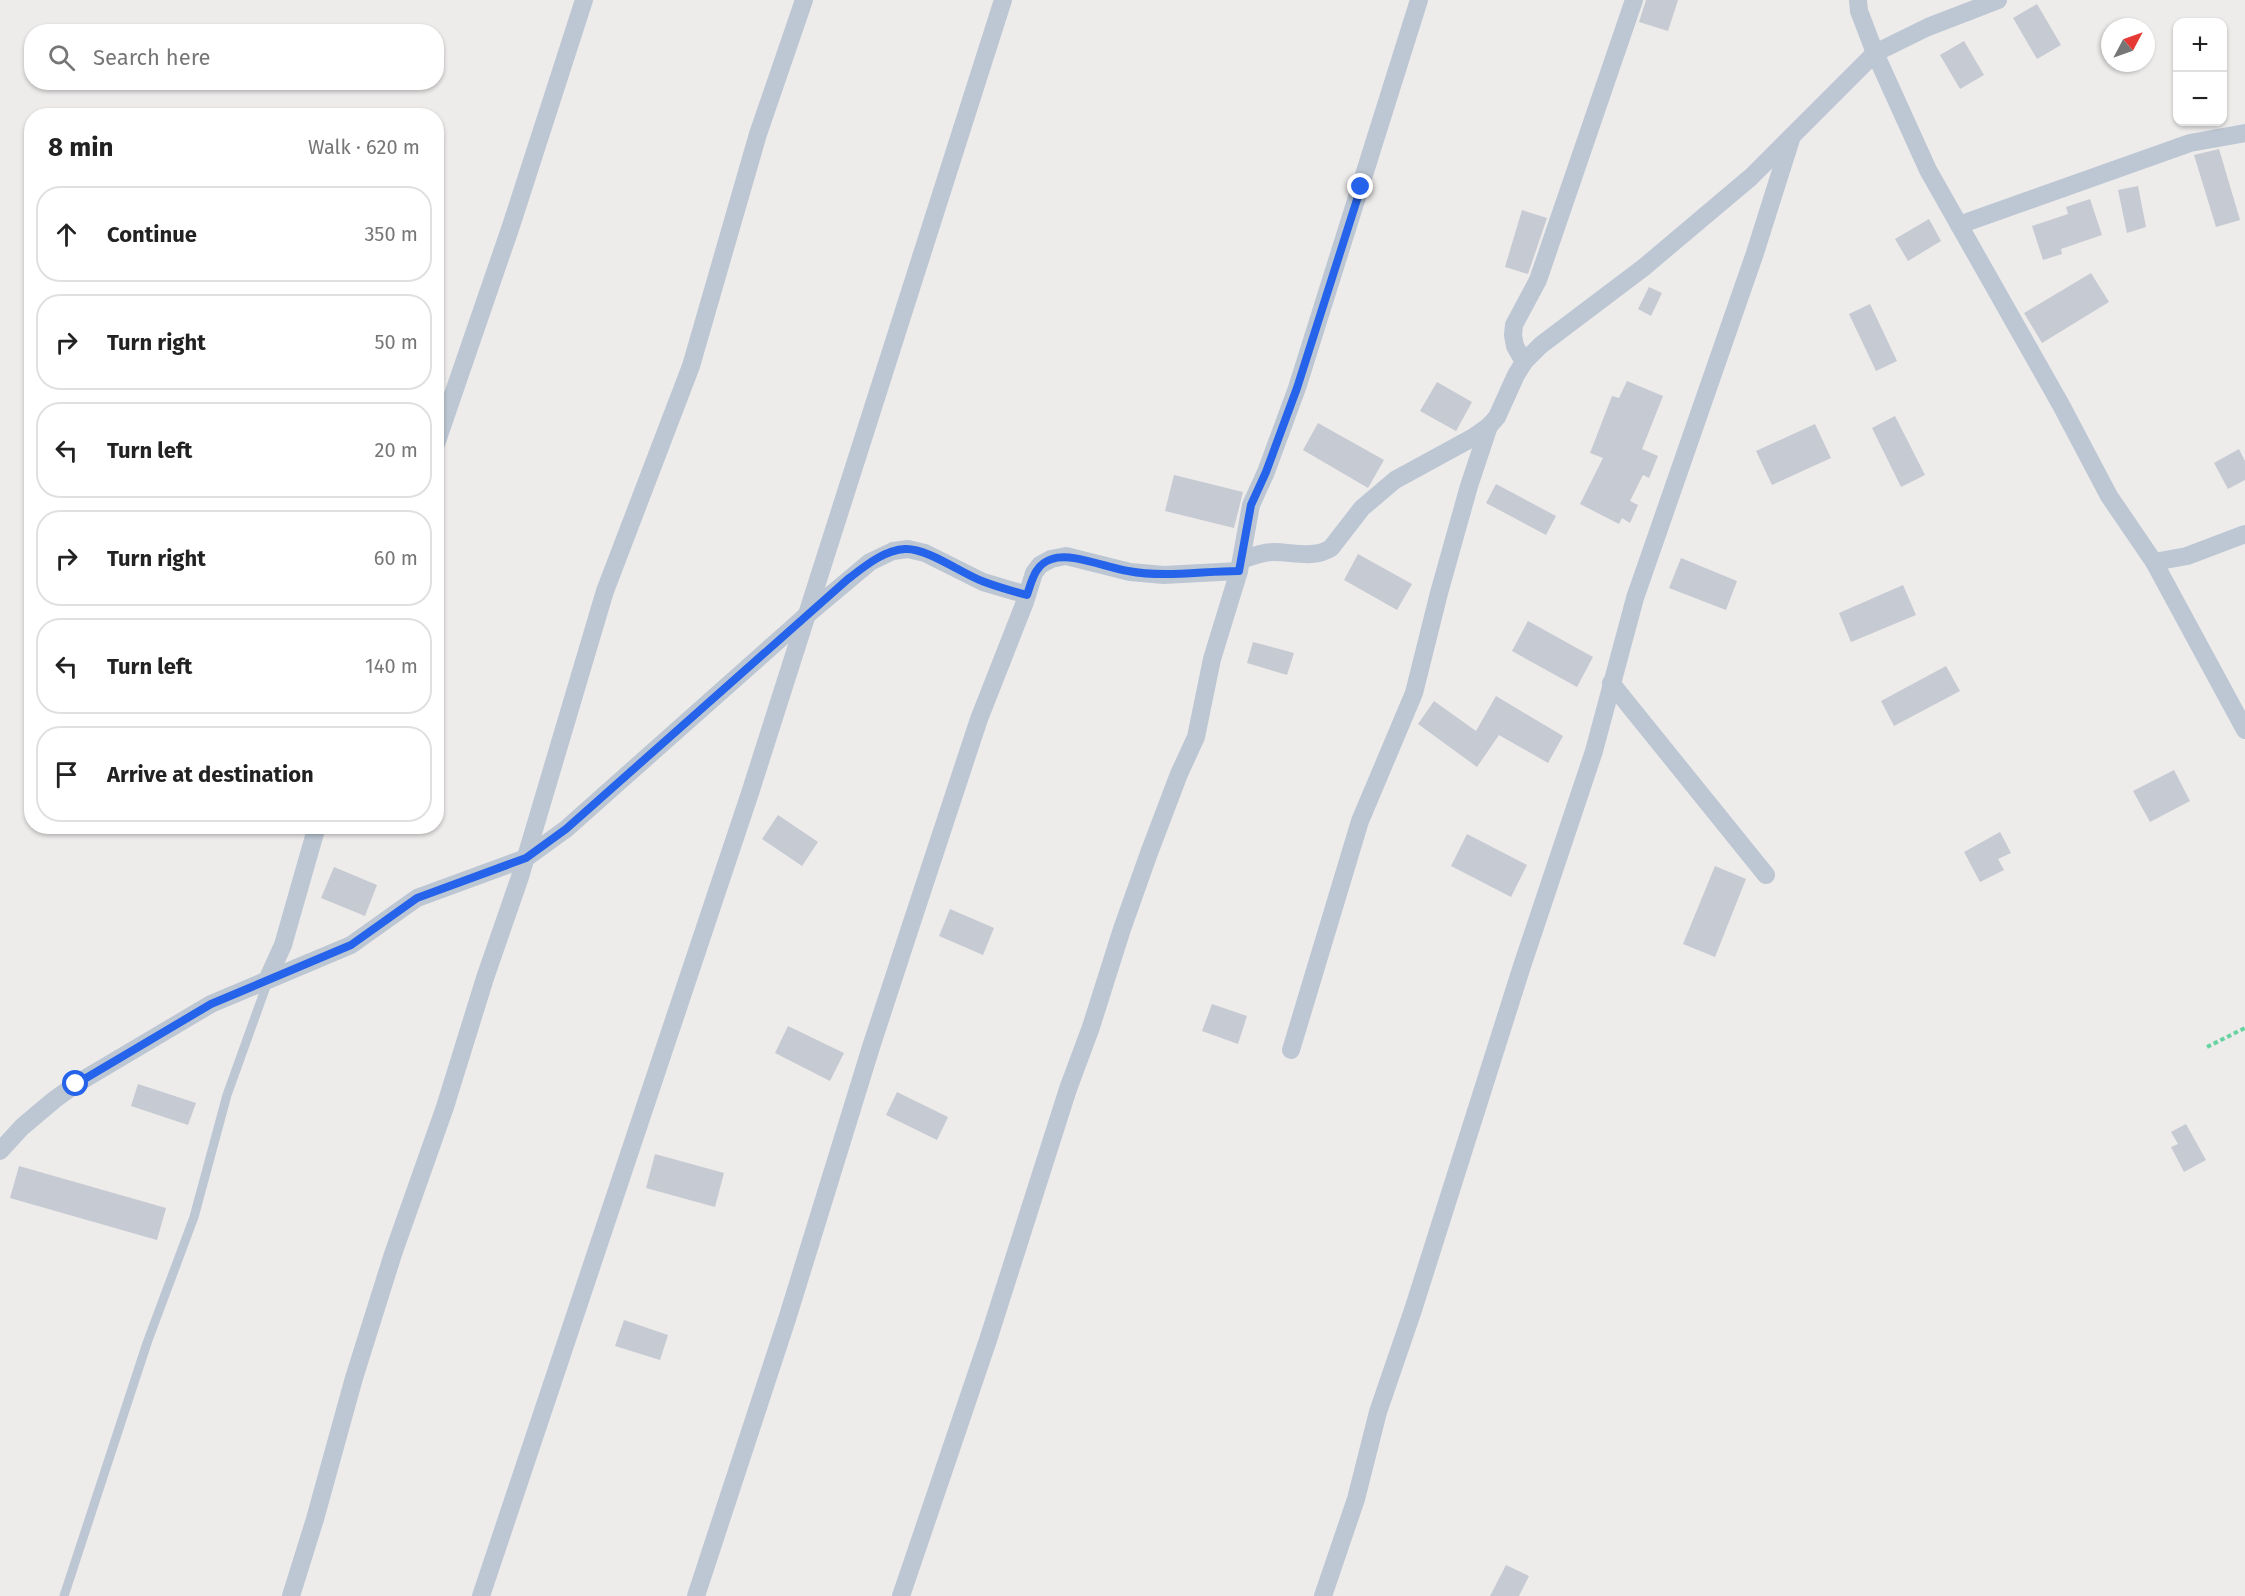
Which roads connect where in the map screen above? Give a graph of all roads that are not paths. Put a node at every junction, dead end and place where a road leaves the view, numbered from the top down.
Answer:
1 (584, 0) edge
2 (804, 0) edge
3 (1003, 0) edge
4 (1419, 0) edge
5 (1634, 0) edge
6 (1858, 0) edge
7 (1998, 0) edge
8 (1875, 53) junction
9 (2245, 133) edge
10 (1792, 136) junction
11 (1959, 225) junction
12 (1524, 362) junction
13 (444, 421) edge
14 (1489, 426) junction
15 (2245, 534) edge
16 (2154, 562) junction
17 (1240, 565) junction
18 (1027, 595) junction
19 (808, 614) junction
20 (1611, 683) junction
21 (2245, 730) edge
22 (315, 834) edge
23 (526, 858) junction
24 (1766, 875) dead end
25 (268, 978) junction
26 (1291, 1050) dead end
27 (0, 1150) edge
28 (64, 1596) edge
29 (291, 1596) edge
30 (482, 1596) edge
31 (696, 1596) edge
32 (901, 1596) edge
33 (1323, 1596) edge

1 - 13 street
2 - 23 street
3 - 19 street
4 - 17 street
5 - 12 street
6 - 8 street
7 - 8 street
8 - 10 street
8 - 11 street
9 - 11 street
10 - 12 street
10 - 20 street
11 - 16 street
12 - 14 street
14 - 17 street
14 - 26 street
15 - 16 street
16 - 21 street
17 - 18 street
17 - 32 street
18 - 19 street
18 - 31 street
19 - 23 street
19 - 30 street
20 - 24 street
20 - 33 street
22 - 25 street
23 - 25 street
23 - 29 street
25 - 27 street
25 - 28 lane

